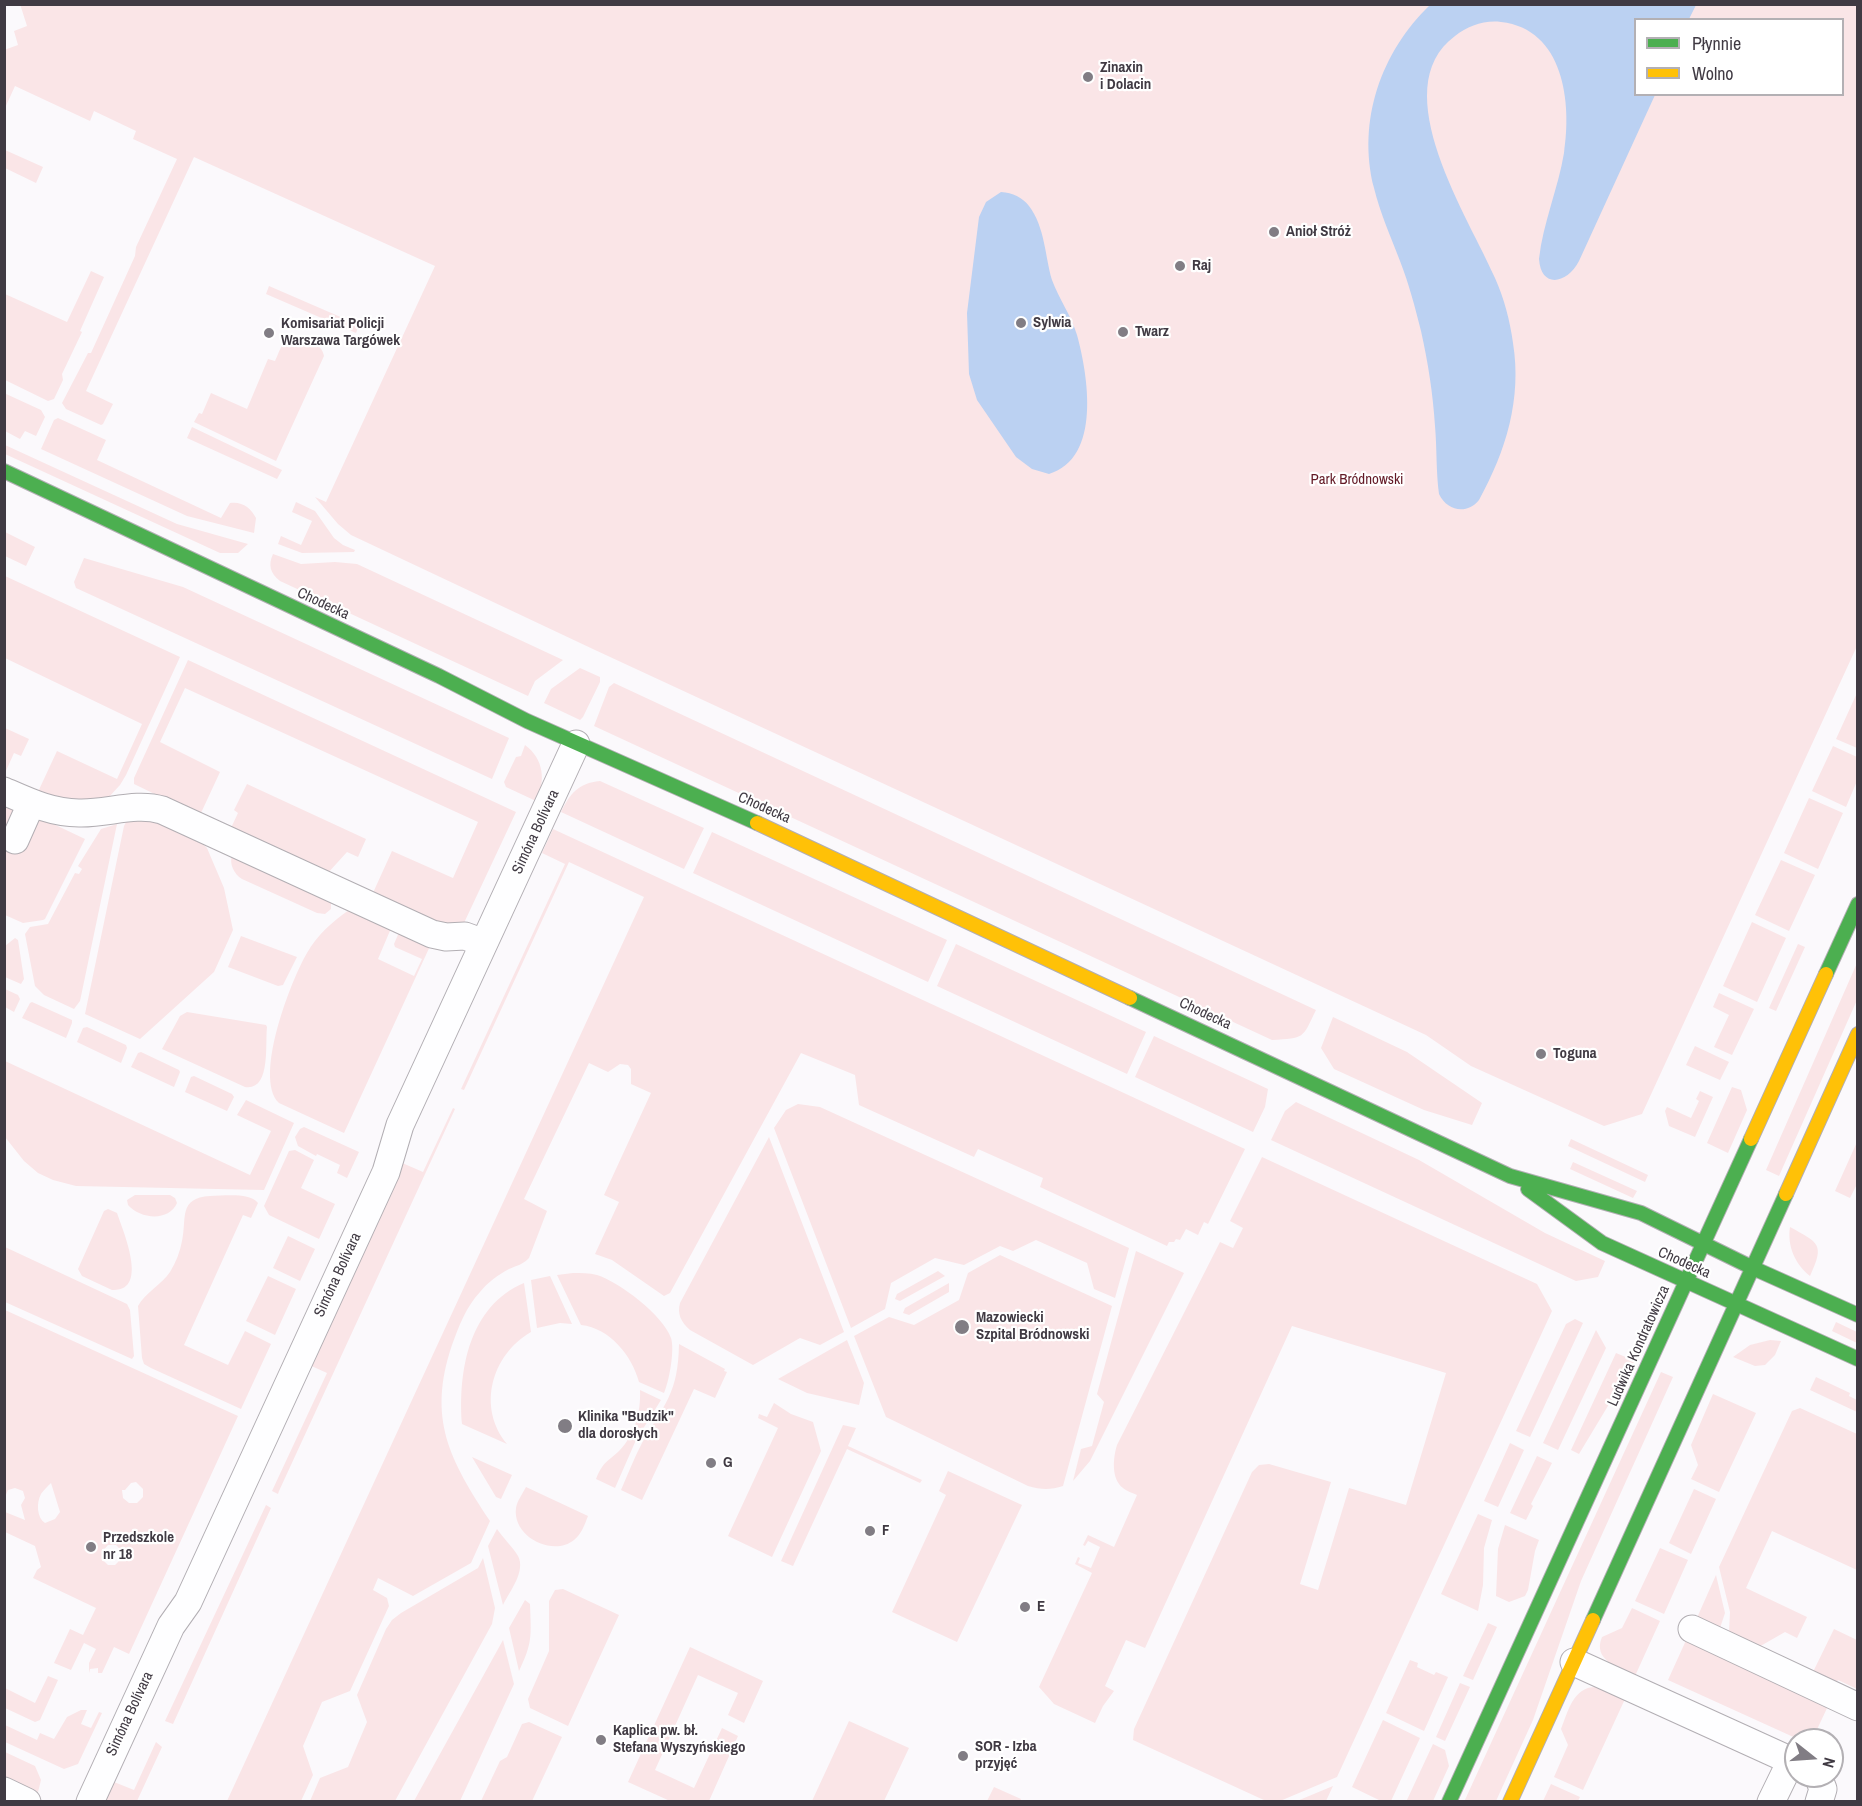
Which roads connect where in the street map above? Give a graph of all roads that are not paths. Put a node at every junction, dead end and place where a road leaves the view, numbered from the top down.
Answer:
1 (4, 471) edge
2 (576, 744) junction
3 (4, 791) edge
4 (31, 804) junction
5 (15, 840) dead end
6 (1857, 904) edge
7 (484, 944) junction
8 (1857, 1034) edge
9 (1510, 1176) junction
10 (1703, 1243) junction
11 (1753, 1268) junction
12 (1686, 1282) junction
13 (1737, 1305) junction
14 (1857, 1316) edge
15 (1857, 1359) edge
16 (1692, 1629) dead end
17 (1574, 1662) junction
18 (1857, 1707) edge
19 (1784, 1757) edge
20 (1784, 1779) edge
21 (4, 1791) edge
22 (27, 1802) edge
23 (90, 1802) edge
24 (1449, 1802) edge
25 (1510, 1802) edge
26 (1771, 1802) edge

1 - 2 street, Chodecka
2 - 7 street, Simóna Bolívara
2 - 9 street, Chodecka
3 - 4 street
4 - 5 street
4 - 7 street
6 - 10 street, Ludwika Kondratowicza
7 - 23 street, Simóna Bolívara
8 - 11 street
9 - 10 street, Chodecka
9 - 12 street, Chodecka
10 - 11 street, Chodecka
10 - 12 street, Ludwika Kondratowicza
11 - 13 street
11 - 14 street, Chodecka
12 - 13 street, Chodecka
12 - 24 street, Ludwika Kondratowicza
13 - 15 street, Chodecka
13 - 17 street
16 - 18 street
17 - 19 street
17 - 25 street
20 - 26 street
21 - 22 street

